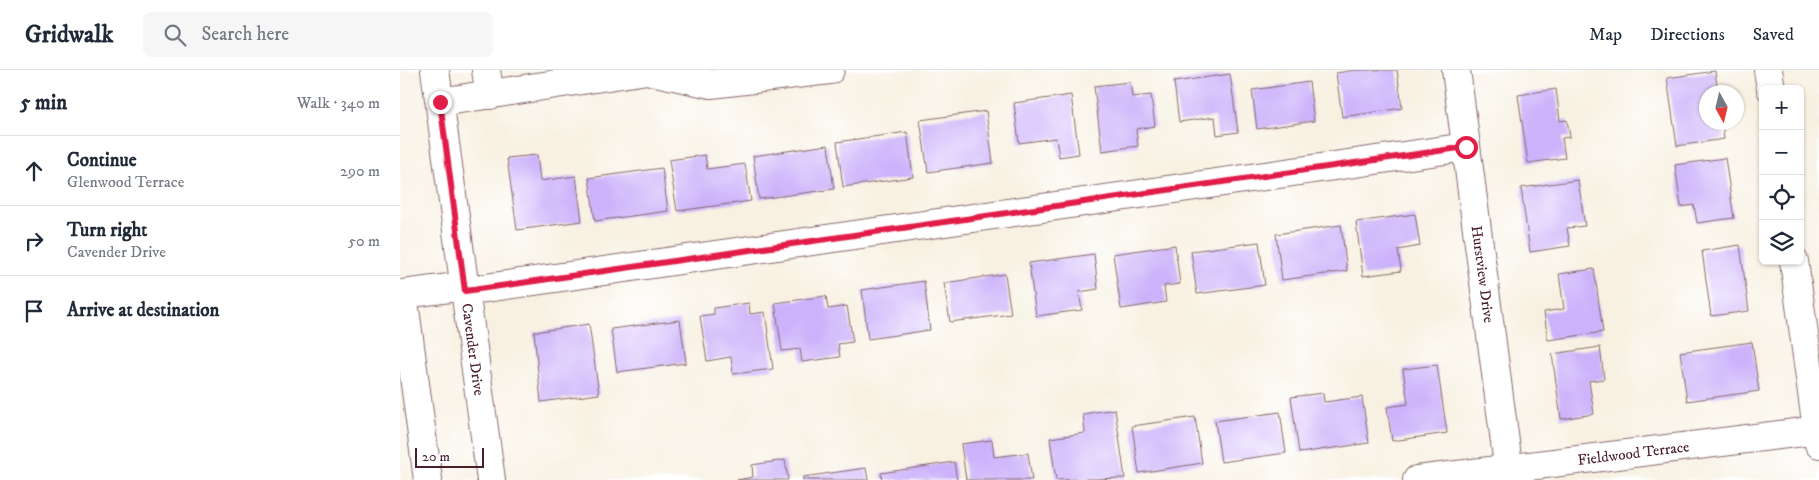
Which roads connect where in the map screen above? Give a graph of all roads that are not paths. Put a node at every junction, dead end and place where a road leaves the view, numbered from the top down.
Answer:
1 (435, 70) edge
2 (830, 70) edge
3 (1456, 70) edge
4 (1768, 70) edge
5 (488, 83) edge
6 (1770, 85) edge
7 (440, 102) junction
8 (1466, 147) junction
9 (1795, 265) edge
10 (401, 284) edge
11 (465, 288) junction
12 (1818, 435) edge
13 (1509, 474) edge
14 (428, 480) edge
15 (491, 480) edge
16 (1416, 480) edge

1 - 7 street, Cavender Drive
2 - 5 street
3 - 8 street, Hurstview Drive
4 - 6 street
5 - 7 street
7 - 11 street, Cavender Drive
8 - 11 street
8 - 13 street, Hurstview Drive
9 - 12 street
10 - 11 street
10 - 14 street
11 - 15 street, Cavender Drive
12 - 13 street, Fieldwood Terrace
13 - 16 street, Fieldwood Terrace

